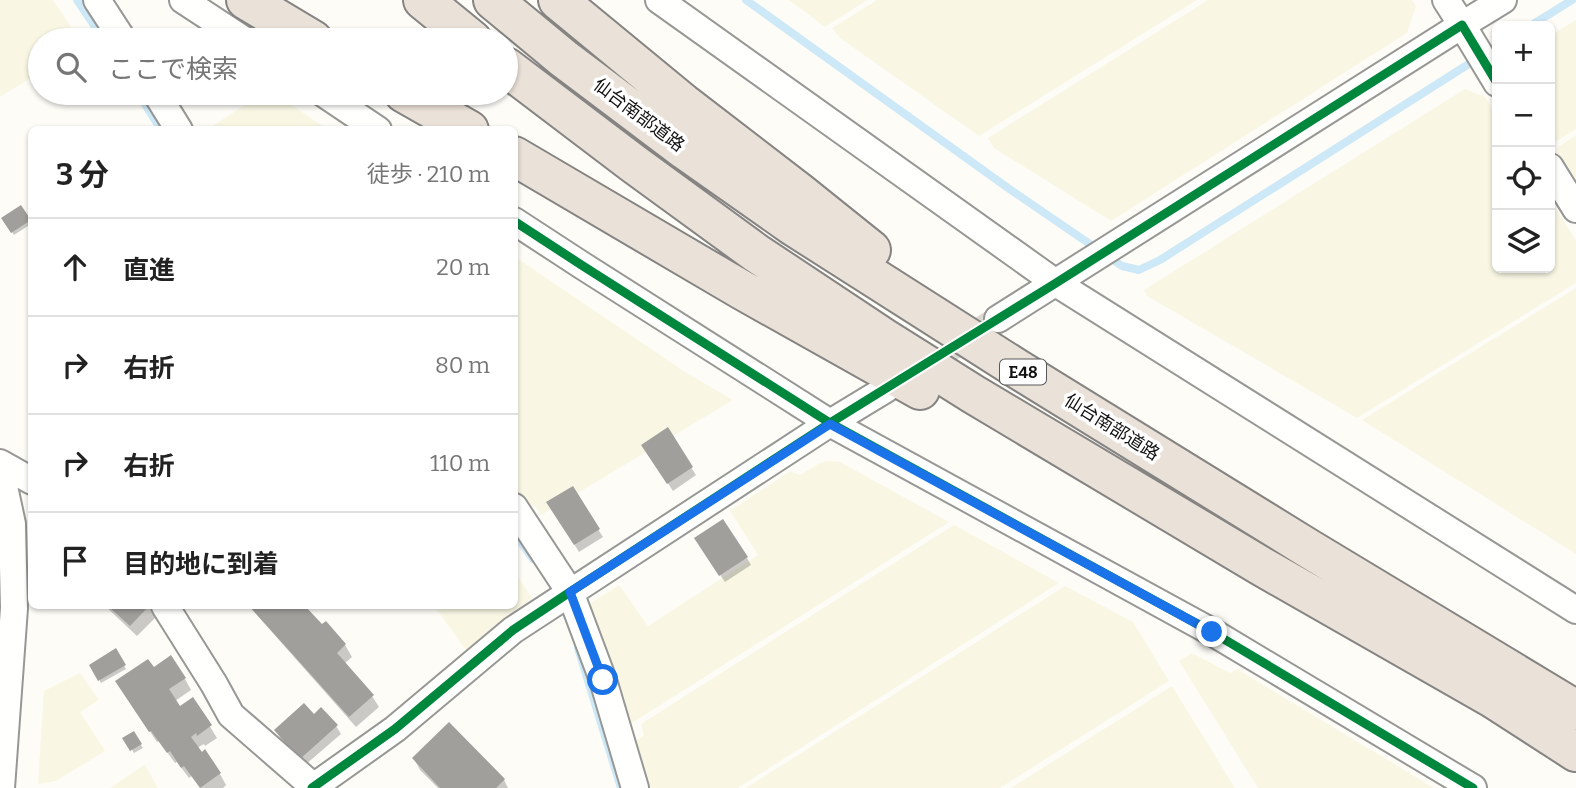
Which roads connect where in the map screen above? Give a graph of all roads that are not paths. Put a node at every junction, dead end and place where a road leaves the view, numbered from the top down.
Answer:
1 (97, 0) edge
2 (183, 0) edge
3 (246, 0) edge
4 (423, 0) edge
5 (492, 0) edge
6 (558, 0) edge
7 (659, 0) edge
8 (1446, 0) edge
9 (1503, 0) edge
10 (115, 28) edge
11 (226, 28) edge
12 (293, 28) edge
13 (457, 28) edge
14 (1467, 34) junction
15 (1492, 74) edge
16 (518, 76) edge
17 (163, 105) edge
18 (341, 105) edge
19 (425, 105) edge
20 (177, 126) edge
21 (372, 126) edge
22 (462, 126) edge
23 (518, 158) edge
24 (1555, 175) edge
25 (1576, 209) edge
26 (518, 223) edge
27 (1056, 283) junction
28 (998, 319) tunnel mouth
29 (1016, 368) junction
30 (886, 389) dead end
31 (830, 424) junction
32 (0, 465) edge
33 (28, 479) edge
34 (518, 513) edge
35 (1261, 566) junction
36 (570, 592) junction
37 (167, 609) edge
38 (1576, 610) edge
39 (1576, 709) edge
40 (1576, 752) edge
41 (1, 788) edge
42 (313, 788) edge
43 (635, 788) edge
44 (1473, 788) edge

1 - 10 street
2 - 11 street
3 - 12 highway
4 - 13 highway
5 - 29 highway, 仙台南部道路 / E48
6 - 29 highway
7 - 27 street
8 - 14 street
9 - 14 street
14 - 15 street
14 - 27 street
16 - 35 highway, E48
17 - 20 street
18 - 21 street
19 - 22 highway
23 - 35 highway
24 - 25 street
26 - 31 street
27 - 28 street
27 - 38 street
29 - 39 highway, 仙台南部道路 / E48
30 - 31 street
31 - 36 street
31 - 44 street
32 - 33 street
32 - 41 street
34 - 36 street
35 - 40 highway, E48
36 - 42 street
36 - 43 street
37 - 42 street

